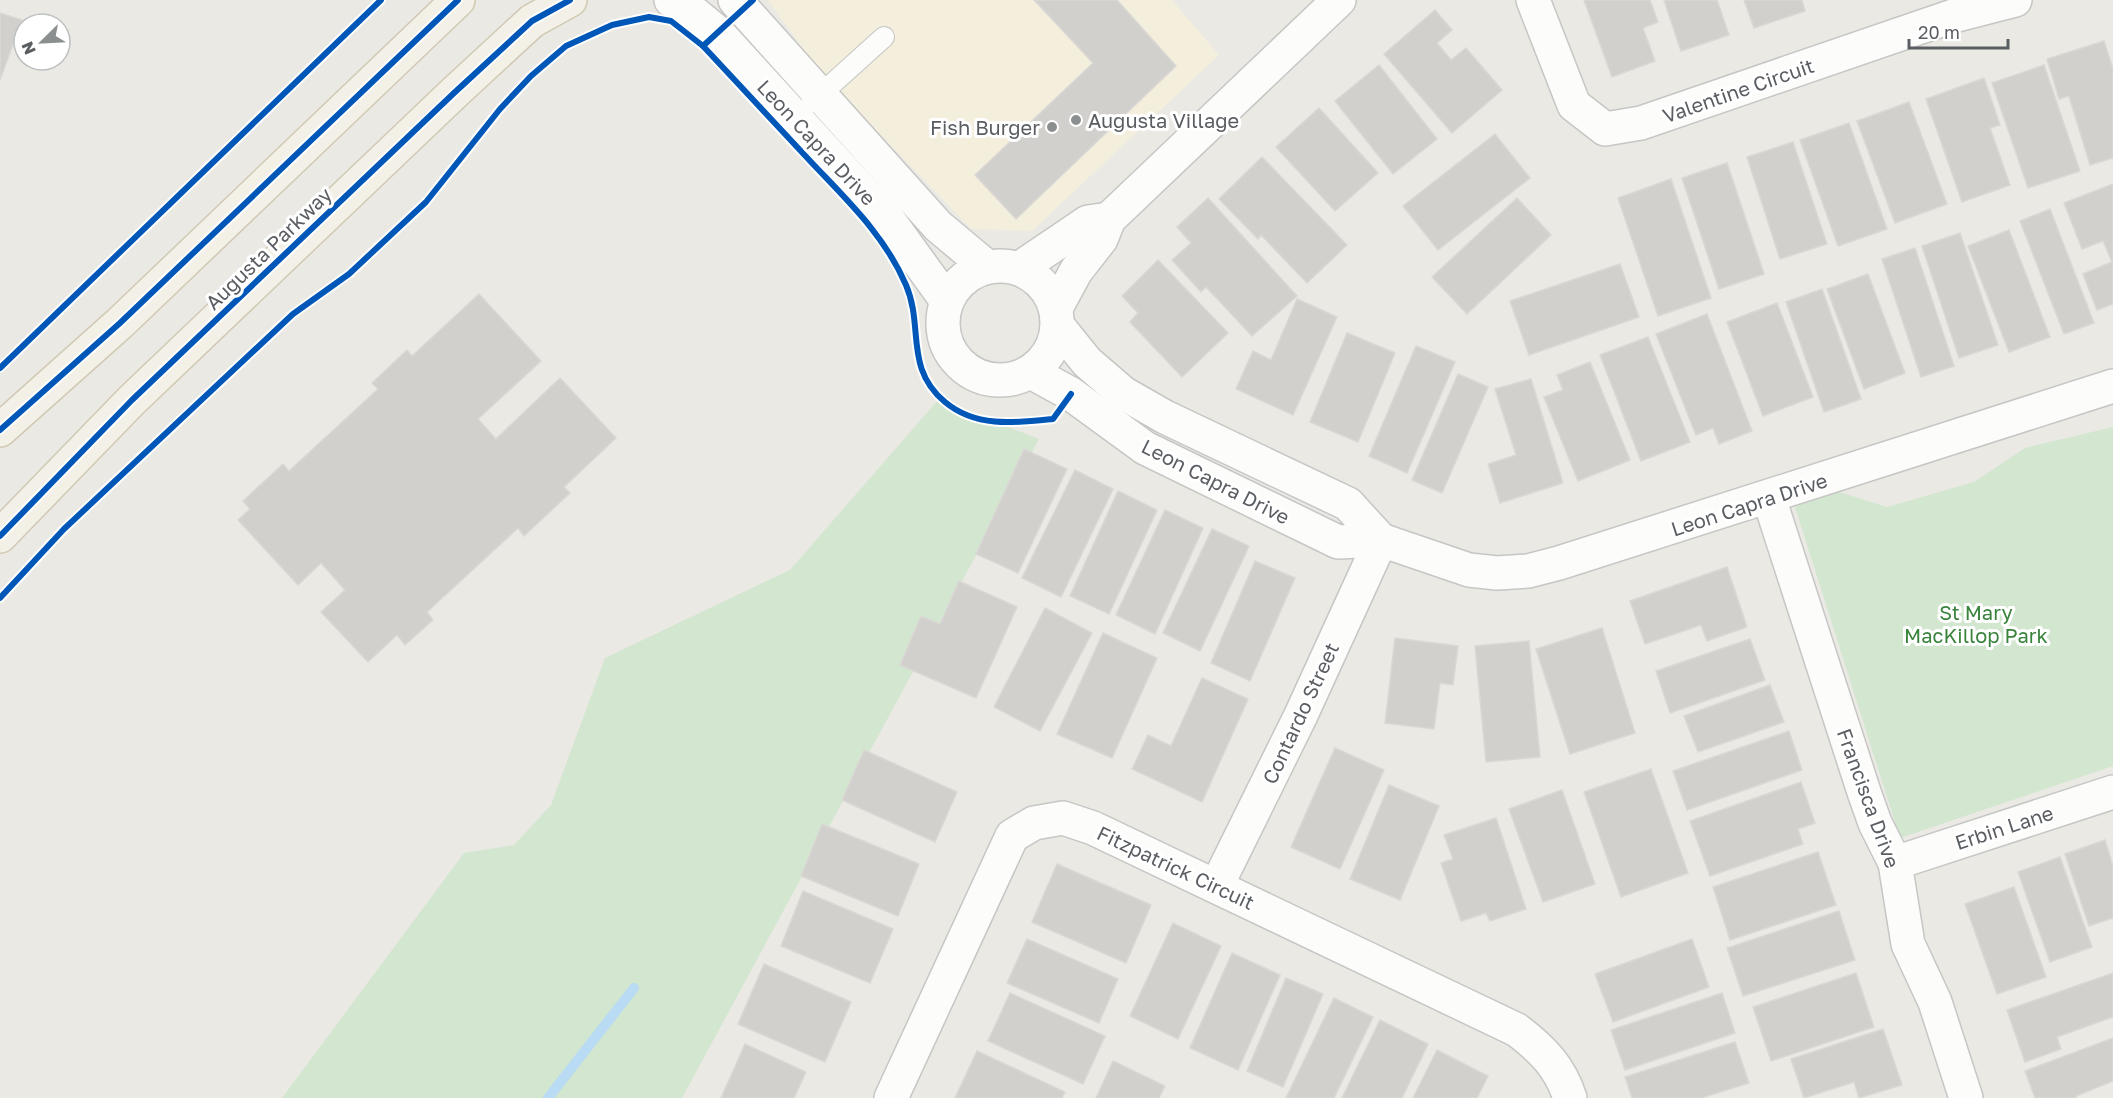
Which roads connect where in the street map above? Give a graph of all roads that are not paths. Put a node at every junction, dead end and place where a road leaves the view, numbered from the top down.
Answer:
1 (458, 0) edge
2 (570, 0) edge
3 (671, 0) edge
4 (735, 0) edge
5 (1339, 0) edge
6 (1533, 0) edge
7 (2015, 0) edge
8 (1951, 8) edge
9 (884, 36) dead end
10 (820, 95) junction
11 (795, 118) junction
12 (1109, 219) junction
13 (987, 267) junction
14 (1020, 268) junction
15 (947, 301) junction
16 (1057, 317) junction
17 (1031, 372) junction
18 (2113, 386) edge
19 (0, 430) edge
20 (1768, 498) junction
21 (0, 536) edge
22 (1381, 540) junction
23 (2113, 792) edge
24 (1894, 863) junction
25 (1217, 885) junction
26 (891, 1098) edge
27 (1570, 1098) edge
28 (1966, 1098) edge

1 - 19 main road
2 - 21 main road, Augusta Parkway
3 - 11 street, Leon Capra Drive
4 - 10 street, Leon Capra Drive
5 - 12 street
6 - 8 street, Valentine Circuit
7 - 8 street, Valentine Circuit
9 - 10 lane
10 - 11 lane
10 - 13 street, Leon Capra Drive
11 - 15 street, Leon Capra Drive
12 - 14 street
12 - 16 street
13 - 14 street
13 - 15 street
14 - 16 street
15 - 17 street
16 - 17 street
16 - 22 street, Leon Capra Drive
17 - 22 street, Leon Capra Drive
18 - 20 street, Leon Capra Drive
20 - 22 street, Leon Capra Drive
20 - 24 street, Francisca Drive
22 - 25 street, Contardo Street
23 - 24 street, Erbin Lane
24 - 28 street, Francisca Drive
25 - 26 street, Fitzpatrick Circuit
25 - 27 street, Fitzpatrick Circuit

